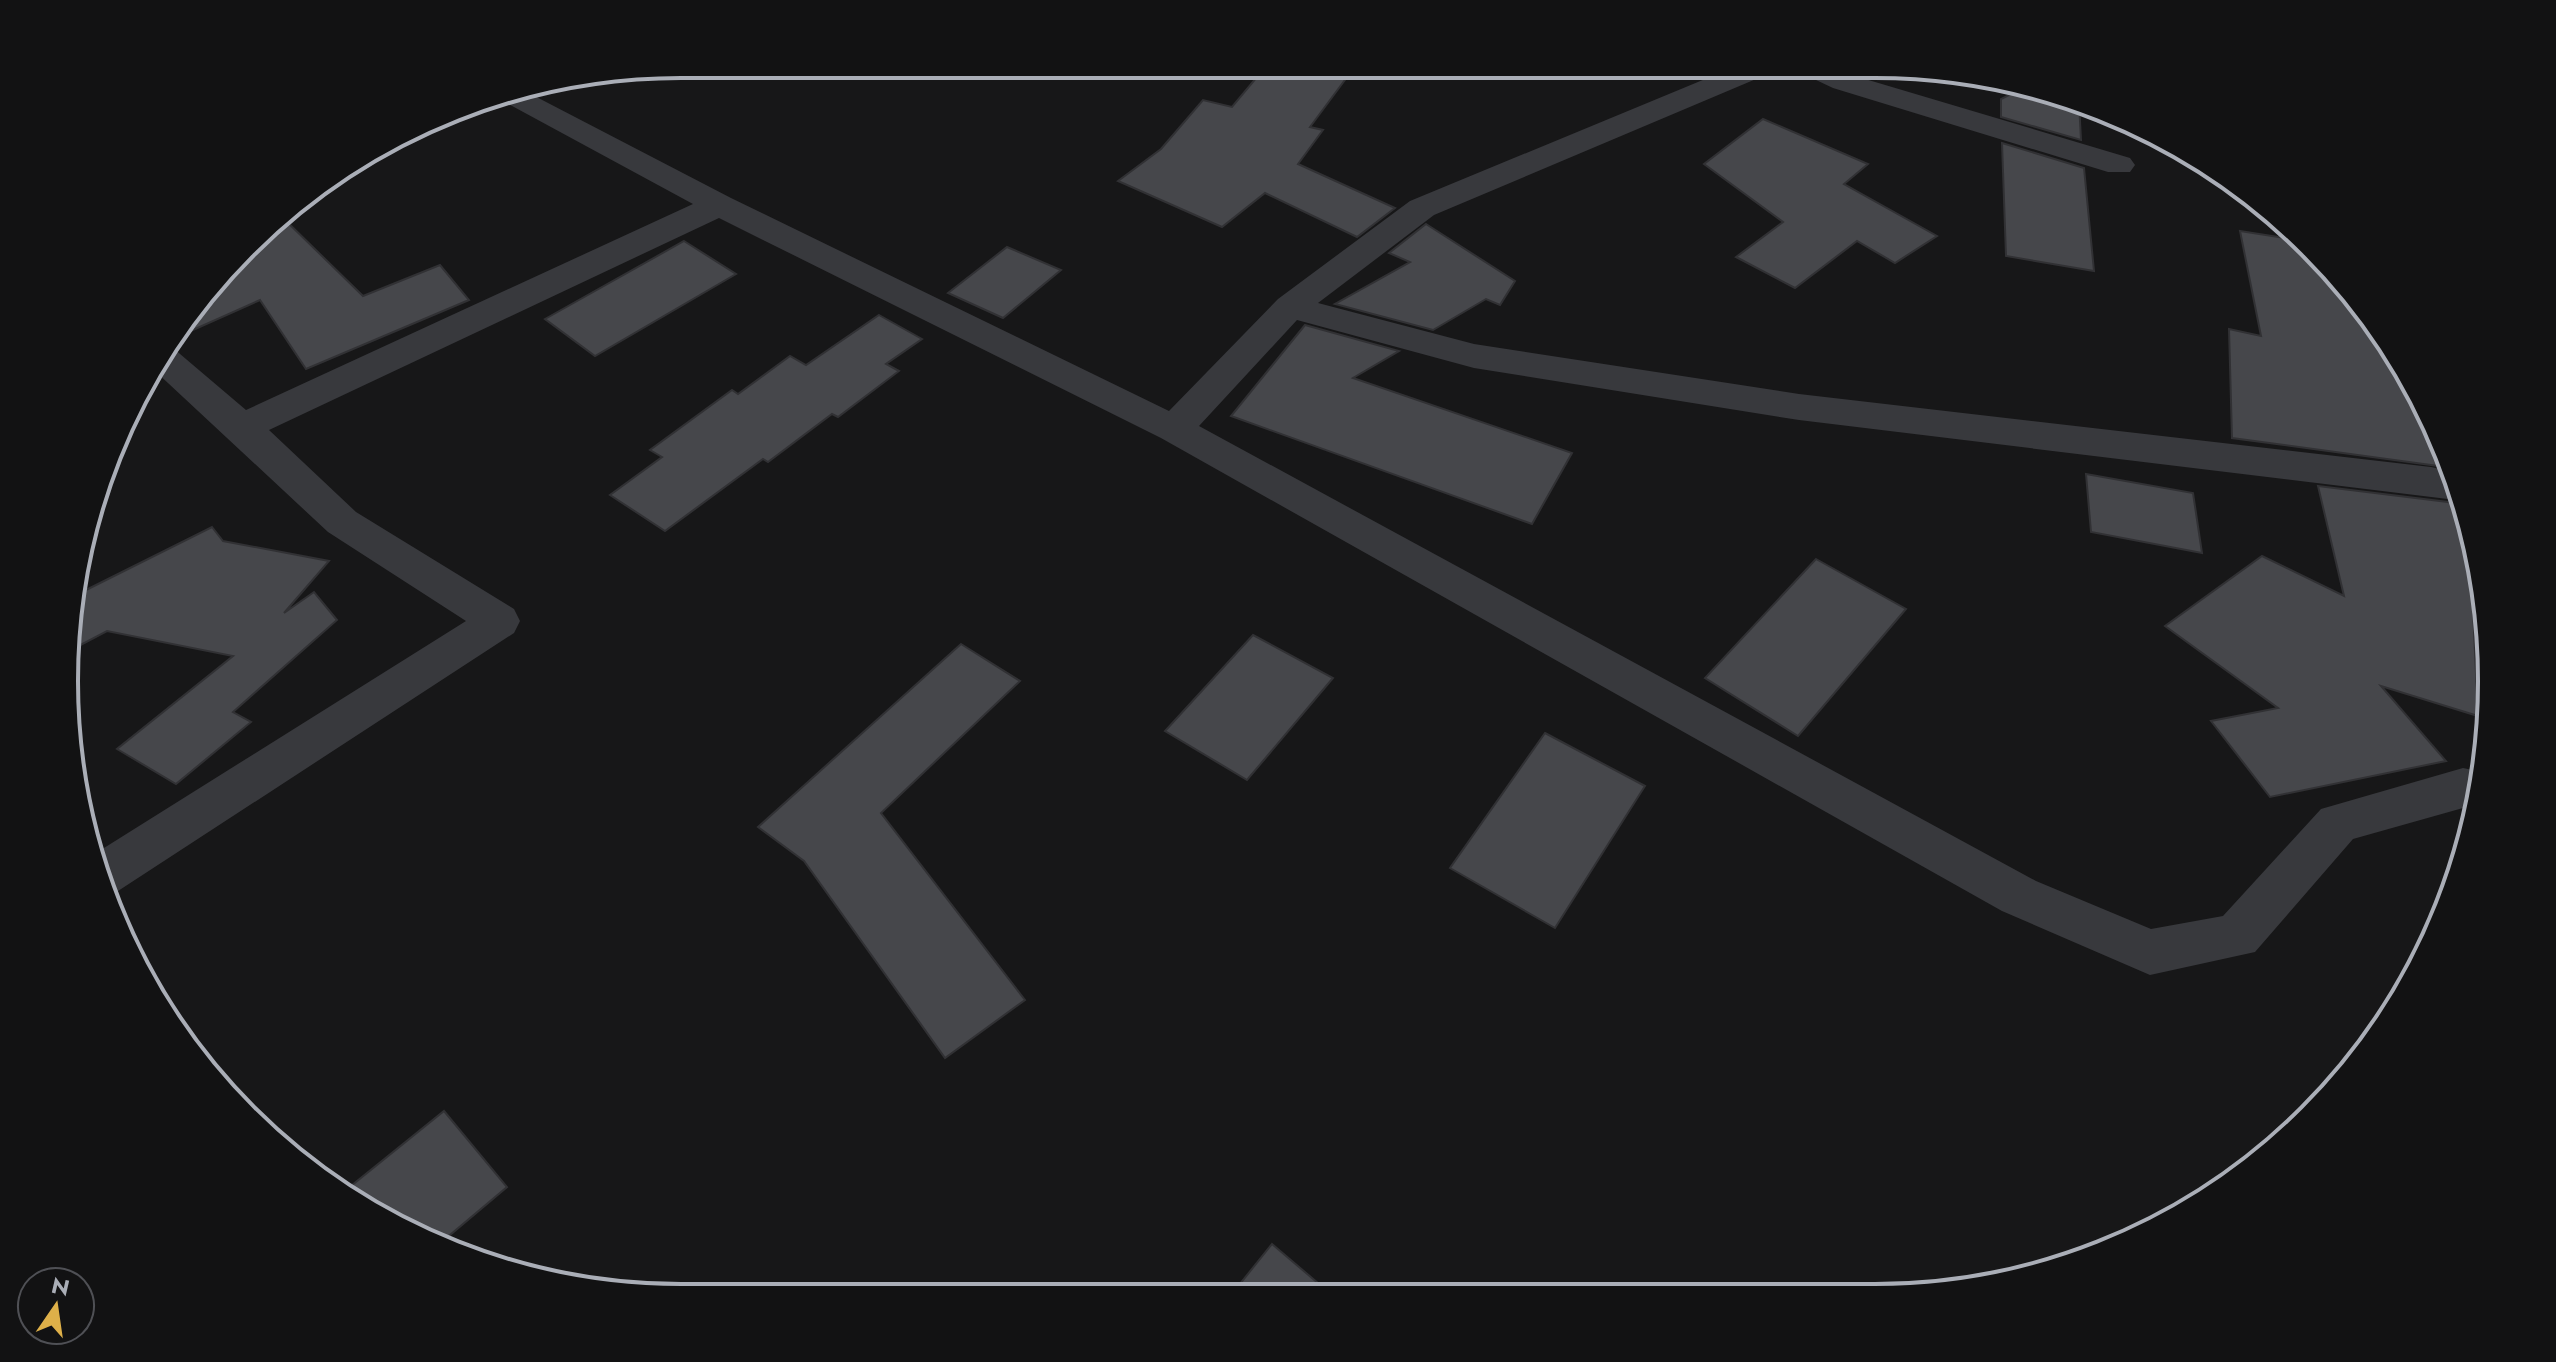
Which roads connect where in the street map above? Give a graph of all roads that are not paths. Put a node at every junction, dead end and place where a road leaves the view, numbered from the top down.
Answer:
1 (1734, 78) edge
2 (1837, 78) edge
3 (520, 100) edge
4 (2119, 165) dead end
5 (719, 205) junction
6 (1290, 307) junction
7 (169, 364) edge
8 (242, 427) junction
9 (1174, 429) junction
10 (2445, 484) edge
11 (2468, 789) edge
12 (109, 871) edge

1 - 6 street
2 - 4 street
3 - 5 street
5 - 8 street
5 - 9 street
6 - 9 street
6 - 10 street
7 - 8 street
8 - 12 street
9 - 11 street

